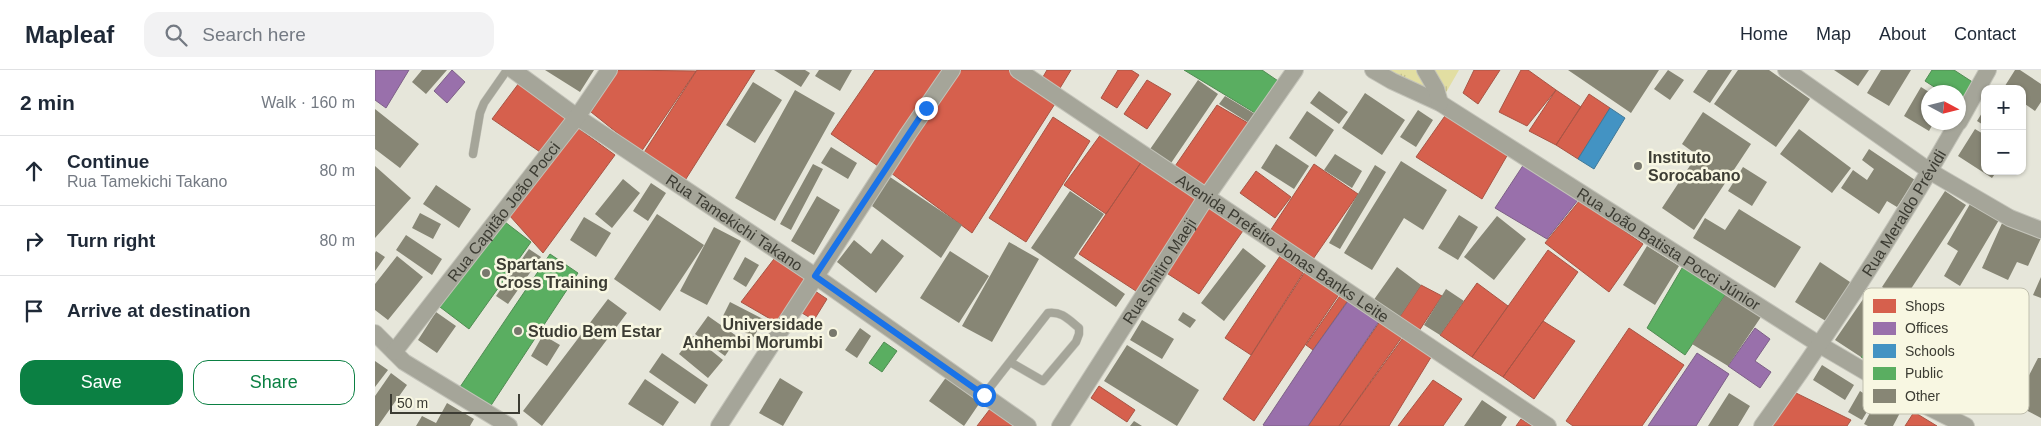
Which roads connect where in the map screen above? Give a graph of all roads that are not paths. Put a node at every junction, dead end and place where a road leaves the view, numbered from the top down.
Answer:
1 (507, 70) edge
2 (513, 70) edge
3 (609, 70) edge
4 (952, 70) edge
5 (1017, 70) edge
6 (1295, 70) edge
7 (1373, 70) edge
8 (1425, 70) edge
9 (1786, 70) edge
10 (1988, 70) edge
11 (1441, 103) junction
12 (1966, 108) edge
13 (577, 117) junction
14 (1954, 130) edge
15 (473, 154) dead end
16 (1931, 172) junction
17 (1207, 196) junction
18 (2041, 230) edge
19 (815, 276) junction
20 (375, 333) edge
21 (1820, 346) junction
22 (394, 352) junction
23 (1010, 362) junction
24 (1863, 371) edge
25 (984, 395) junction
26 (1942, 414) edge
27 (498, 423) edge
28 (719, 426) edge
29 (1028, 426) edge
30 (1060, 426) edge
31 (1548, 426) edge
32 (1762, 426) edge
33 (1966, 426) edge

1 - 15 lane
2 - 13 street, Rua Tamekichi Takano
3 - 13 street, Rua Capitão João Pocci
4 - 19 street
5 - 17 street, Avenida Prefeito Jonas Banks Leite
6 - 17 street, Rua Shitiro Maeji
7 - 11 street, Rua João Batista Pocci Júnior
8 - 11 street
9 - 16 street
10 - 12 street, Rua Meraldo Prévidi
11 - 21 street, Rua João Batista Pocci Júnior
13 - 19 street, Rua Tamekichi Takano
13 - 22 street, Rua Capitão João Pocci
14 - 16 street, Rua Meraldo Prévidi
16 - 18 street
16 - 21 street, Rua Meraldo Prévidi
17 - 30 street, Rua Shitiro Maeji
17 - 31 street, Avenida Prefeito Jonas Banks Leite
19 - 25 street, Rua Tamekichi Takano
19 - 28 street
20 - 22 street
21 - 24 street, Rua João Batista Pocci Júnior
21 - 32 street, Rua Meraldo Prévidi
22 - 27 street
23 - 23 lane
23 - 25 lane
25 - 29 street, Rua Tamekichi Takano
26 - 33 street, Rua João Batista Pocci Júnior

